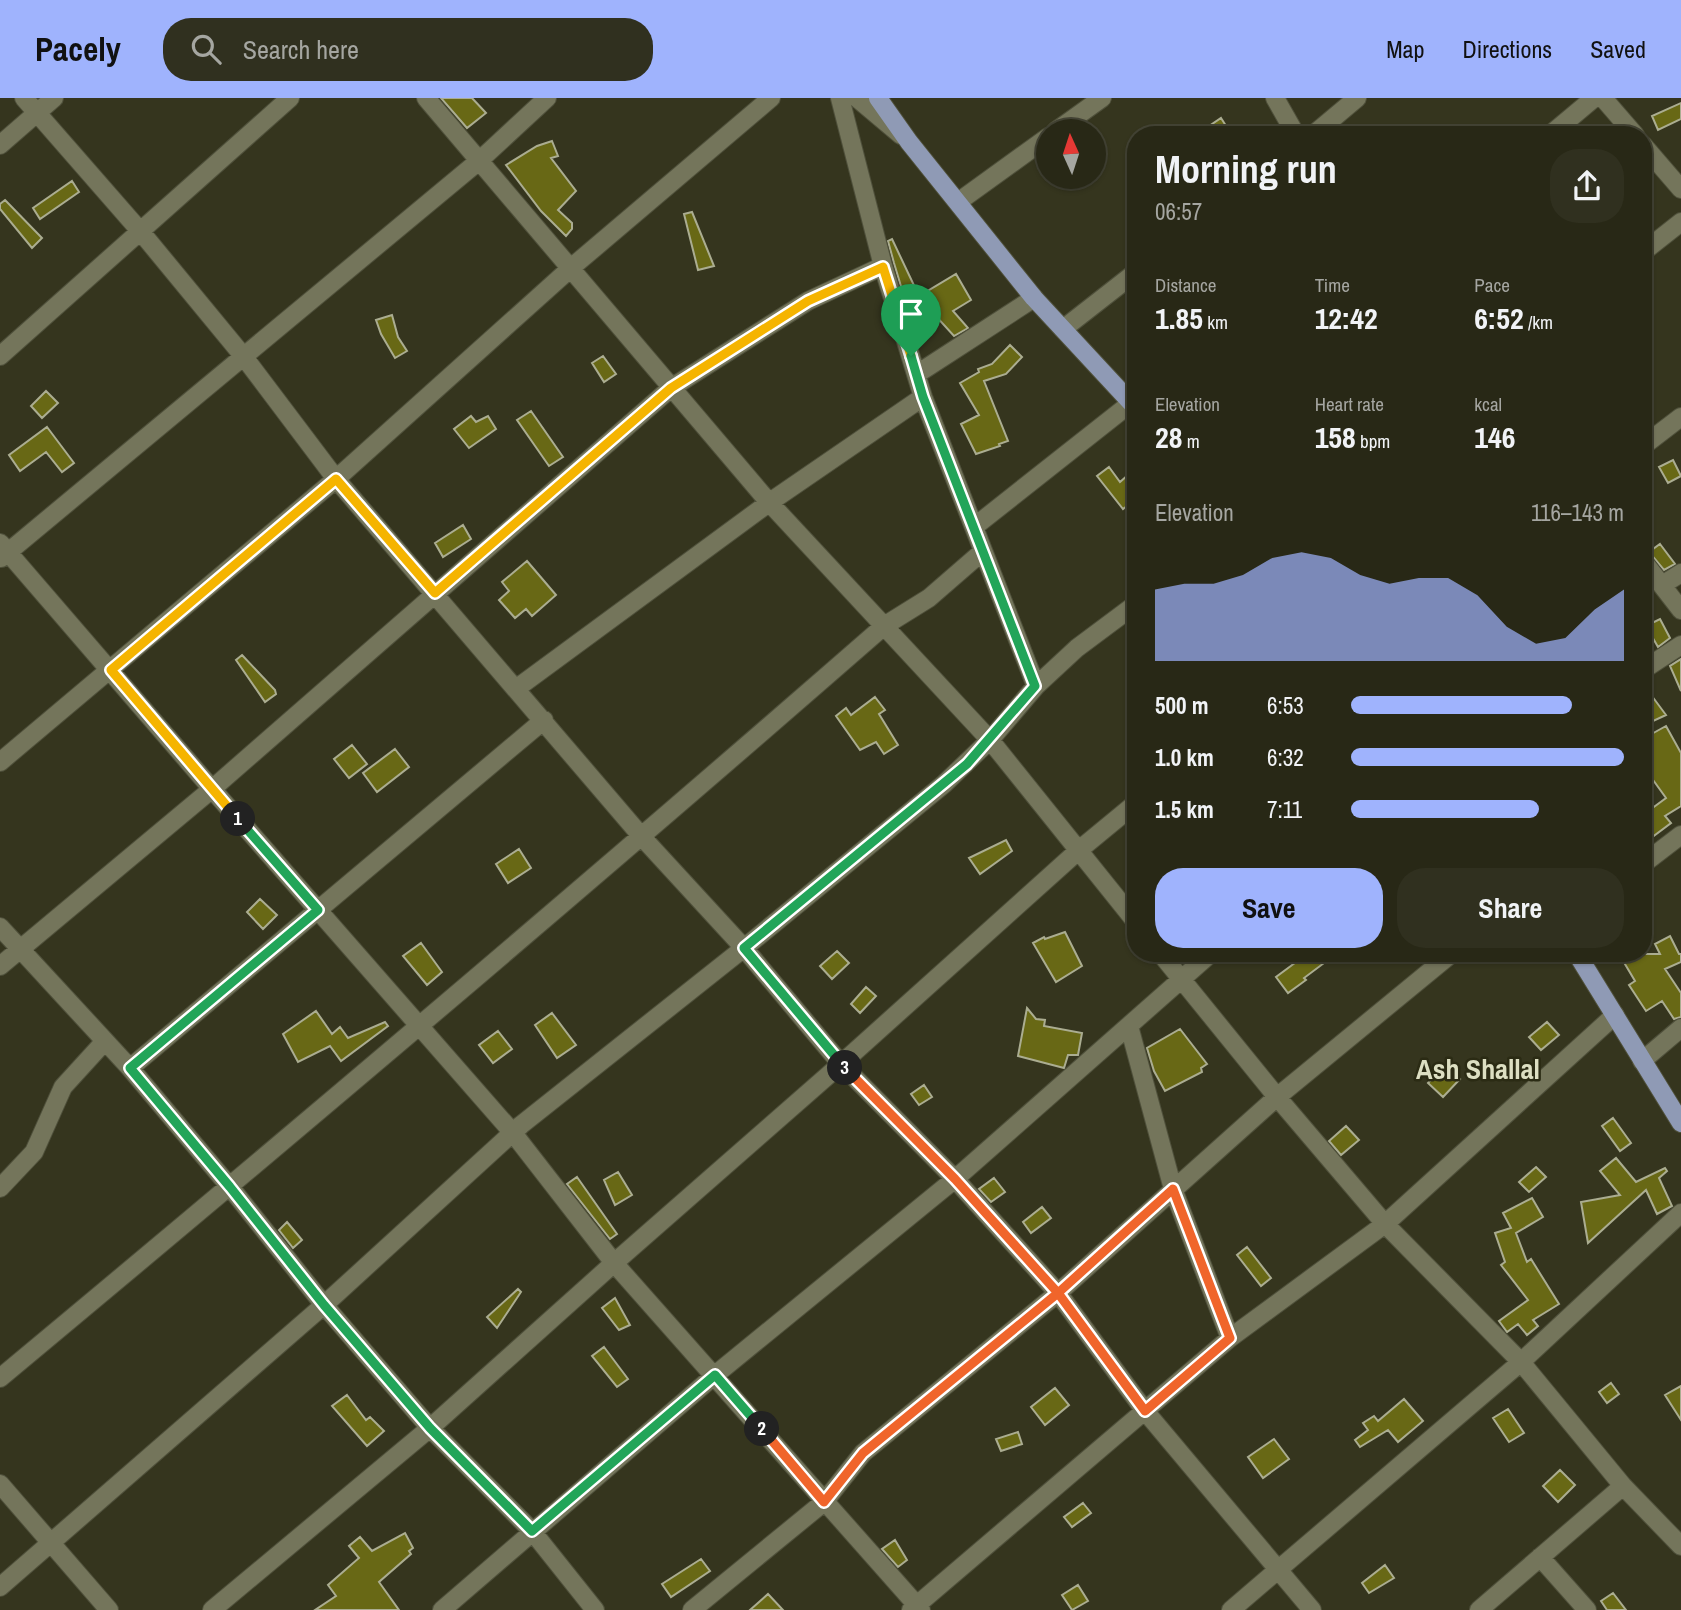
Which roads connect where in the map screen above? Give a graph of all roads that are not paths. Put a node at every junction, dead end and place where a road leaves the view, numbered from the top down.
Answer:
1 (24, 98) edge
2 (54, 98) edge
3 (290, 98) edge
4 (426, 98) edge
5 (547, 98) edge
6 (771, 98) edge
7 (840, 98) edge
8 (857, 98) edge
9 (878, 98) edge
10 (1102, 98) edge
11 (1275, 98) edge
12 (1357, 98) edge
13 (1594, 98) edge
14 (1603, 98) edge
15 (37, 113) junction
16 (1073, 119) edge
17 (1291, 126) edge
18 (1324, 126) edge
19 (1561, 126) edge
20 (1627, 126) edge
21 (909, 142) junction
22 (0, 145) edge
23 (1036, 145) edge
24 (1652, 155) edge
25 (480, 160) junction
26 (1681, 189) edge
27 (958, 202) junction
28 (1681, 222) edge
29 (141, 232) junction
30 (1652, 245) edge
31 (572, 267) junction
32 (883, 267) junction
33 (1127, 279) edge
34 (1034, 298) junction
35 (1063, 329) junction
36 (0, 356) edge
37 (244, 357) junction
38 (917, 374) junction
39 (671, 388) junction
40 (923, 397) junction
41 (1127, 398) edge
42 (1127, 410) edge
43 (1681, 417) edge
44 (1652, 439) edge
45 (336, 479) junction
46 (770, 502) junction
47 (974, 527) junction
48 (3, 552) edge
49 (982, 552) junction
50 (1652, 572) edge
51 (1681, 573) edge
52 (1662, 585) junction
53 (435, 593) junction
54 (1681, 610) edge
55 (1127, 611) edge
56 (884, 626) junction
57 (1681, 645) edge
58 (1652, 664) edge
59 (111, 670) junction
60 (1035, 686) junction
61 (517, 688) junction
62 (544, 720) junction
63 (990, 740) junction
64 (0, 762) edge
65 (212, 789) junction
66 (1127, 810) edge
67 (1681, 835) edge
68 (642, 837) junction
69 (1079, 850) junction
70 (1652, 857) edge
71 (318, 910) junction
72 (1127, 911) edge
73 (0, 927) edge
74 (20, 948) junction
75 (744, 948) junction
76 (1167, 962) edge
77 (1201, 962) edge
78 (1441, 962) edge
79 (1582, 962) edge
80 (0, 966) edge
81 (1181, 979) junction
82 (1615, 1015) junction
83 (419, 1026) junction
84 (1129, 1026) junction
85 (1681, 1028) edge
86 (105, 1041) junction
87 (1642, 1061) junction
88 (841, 1064) junction
89 (130, 1068) junction
90 (1277, 1097) junction
91 (1681, 1123) edge
92 (513, 1133) junction
93 (955, 1179) junction
94 (230, 1187) junction
95 (0, 1188) edge
96 (1173, 1189) junction
97 (1681, 1213) edge
98 (1385, 1224) junction
99 (614, 1263) junction
100 (1058, 1293) junction
101 (324, 1305) junction
102 (1230, 1338) junction
103 (1521, 1362) junction
104 (715, 1375) junction
105 (0, 1378) edge
106 (1145, 1411) junction
107 (430, 1428) junction
108 (0, 1484) edge
109 (1623, 1486) junction
110 (824, 1502) junction
111 (532, 1531) junction
112 (51, 1543) junction
113 (1681, 1546) edge
114 (1540, 1557) junction
115 (1279, 1570) junction
116 (0, 1587) edge
117 (916, 1608) edge
118 (109, 1610) edge
119 (212, 1610) edge
120 (442, 1610) edge
121 (595, 1610) edge
122 (691, 1610) edge
123 (1231, 1610) edge
124 (1312, 1610) edge
125 (1479, 1610) edge
126 (1587, 1610) edge

1 - 15 street
2 - 15 street
3 - 29 street
4 - 25 street
5 - 25 street
6 - 31 street
7 - 32 street
8 - 21 street
9 - 21 main road
10 - 16 street
11 - 17 street
12 - 18 street
13 - 19 street
14 - 20 street
15 - 22 street
15 - 29 street
21 - 27 main road
23 - 27 street
24 - 26 street
25 - 31 street
25 - 37 street
27 - 34 main road
28 - 30 street
29 - 36 street
29 - 37 street
31 - 39 street
31 - 45 street
32 - 38 street
32 - 39 street
33 - 35 street
34 - 35 main road
34 - 38 street
35 - 41 main road
37 - 45 street
37 - 48 street
38 - 40 street
39 - 46 street
39 - 53 street
40 - 46 street
40 - 47 street
42 - 47 street
43 - 44 street
45 - 53 street
45 - 59 street
46 - 56 street
46 - 61 street
47 - 49 street
48 - 59 street
49 - 56 street
49 - 60 street
50 - 52 street
51 - 52 street
52 - 54 street
53 - 61 street
53 - 65 street
55 - 60 street
56 - 63 street
56 - 68 street
57 - 58 street
59 - 64 street
59 - 65 street
60 - 63 street
61 - 62 street
62 - 68 street
62 - 71 street
63 - 69 street
63 - 75 street
65 - 71 street
65 - 74 street
66 - 69 street
67 - 70 street
68 - 75 street
68 - 83 street
69 - 72 street
69 - 88 street
71 - 83 street
71 - 89 street
73 - 74 street
74 - 80 street
74 - 86 street
75 - 88 street
75 - 92 street
76 - 81 street
77 - 81 street
78 - 90 street
79 - 82 main road
81 - 84 street
81 - 90 street
82 - 87 main road
82 - 98 street
83 - 92 street
83 - 94 street
84 - 93 street
84 - 96 street
85 - 87 street
86 - 89 street
86 - 95 street
87 - 91 main road
88 - 93 street
88 - 99 street
89 - 94 street
90 - 96 street
90 - 98 street
92 - 99 street
92 - 101 street
93 - 100 street
93 - 104 street
94 - 101 street
94 - 105 street
96 - 100 street
96 - 102 street
97 - 103 street
98 - 102 street
98 - 103 street
99 - 104 street
99 - 107 street
100 - 106 street
100 - 110 street
101 - 107 street
101 - 112 street
102 - 106 street
103 - 109 street
103 - 115 street
104 - 110 street
104 - 111 street
106 - 115 street
106 - 117 street
107 - 111 street
107 - 119 street
108 - 112 street
109 - 113 street
109 - 114 street
110 - 117 street
110 - 122 street
111 - 120 street
111 - 121 street
112 - 116 street
112 - 118 street
114 - 125 street
114 - 126 street
115 - 123 street
115 - 124 street

